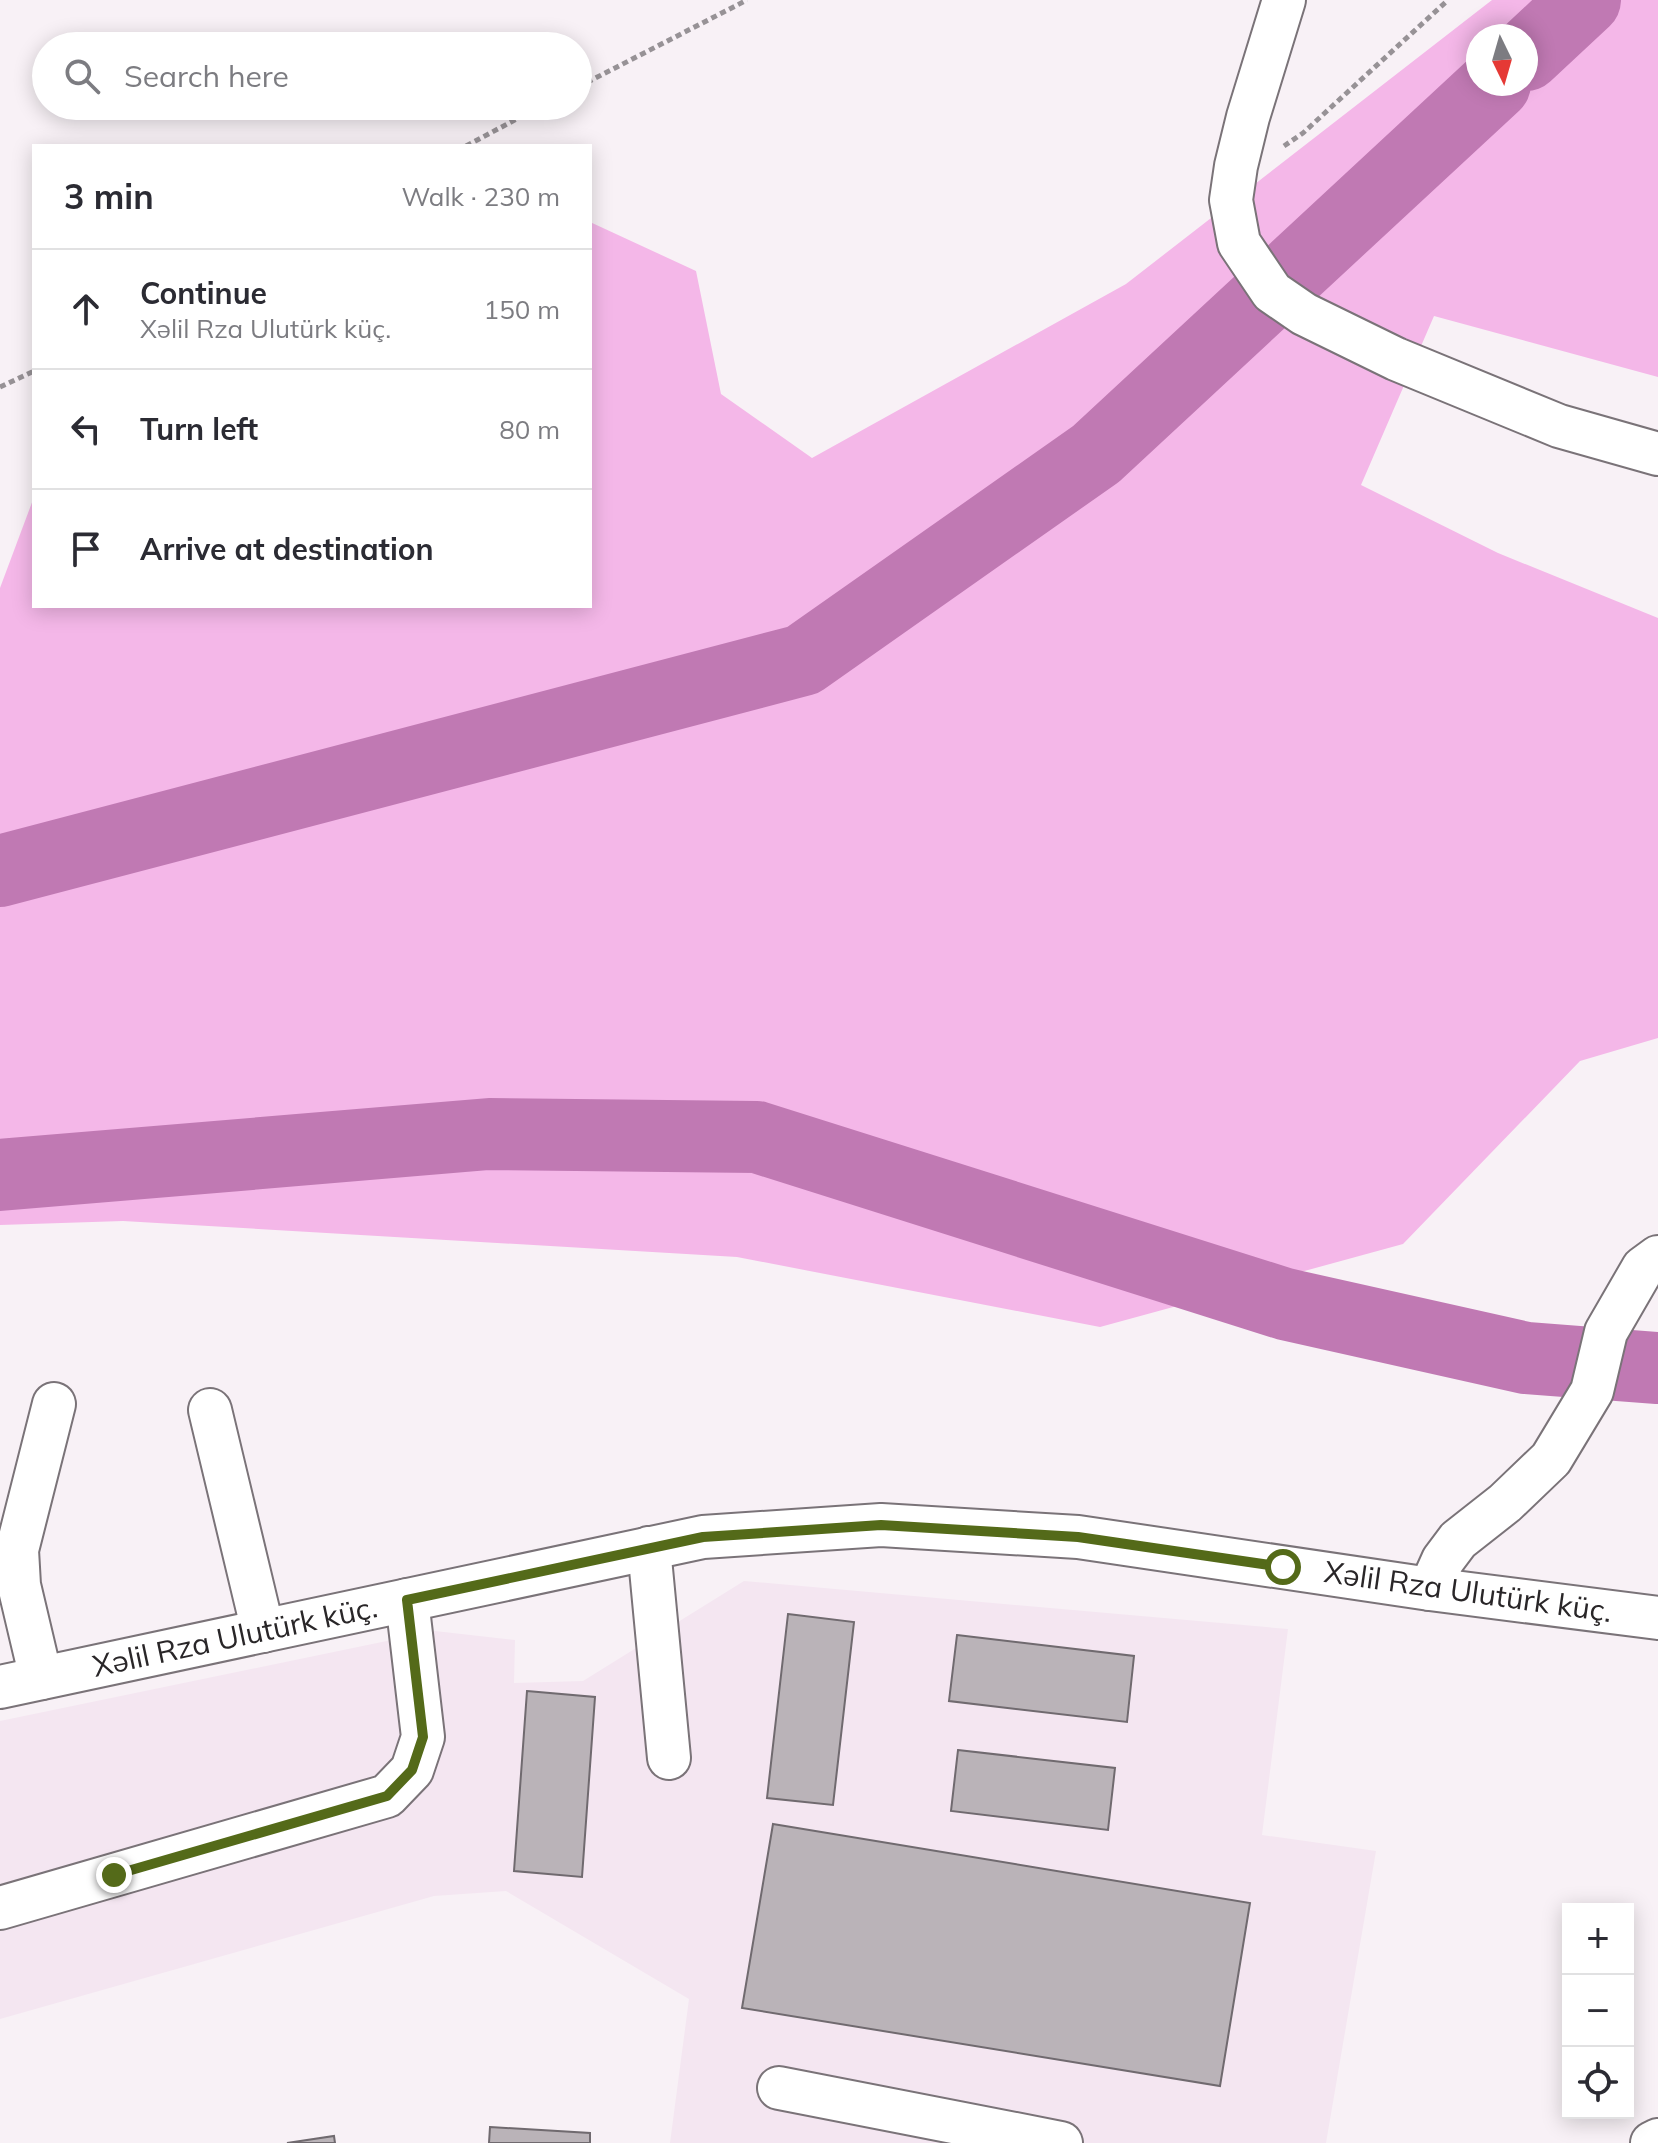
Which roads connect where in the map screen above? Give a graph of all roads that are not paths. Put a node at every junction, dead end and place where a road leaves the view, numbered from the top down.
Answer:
1 (1284, 0) edge
2 (1658, 454) edge
3 (1658, 1257) edge
4 (54, 1404) dead end
5 (210, 1410) dead end
6 (649, 1548) junction
7 (1430, 1589) junction
8 (407, 1600) junction
9 (1658, 1618) edge
10 (263, 1631) junction
11 (41, 1678) junction
12 (0, 1687) edge
13 (669, 1758) dead end
14 (0, 1908) edge
15 (779, 2088) dead end
16 (1658, 2140) edge
17 (1061, 2143) edge
18 (1652, 2143) edge

1 - 2 street
3 - 7 street
4 - 11 street
5 - 10 street
6 - 7 street, Xəlil Rza Ulutürk küç.
6 - 8 street, Xəlil Rza Ulutürk küç.
6 - 13 street
7 - 9 street, Xəlil Rza Ulutürk küç.
8 - 10 street, Xəlil Rza Ulutürk küç.
8 - 14 street
10 - 11 street, Xəlil Rza Ulutürk küç.
11 - 12 street, Xəlil Rza Ulutürk küç.
15 - 17 street
16 - 18 street

